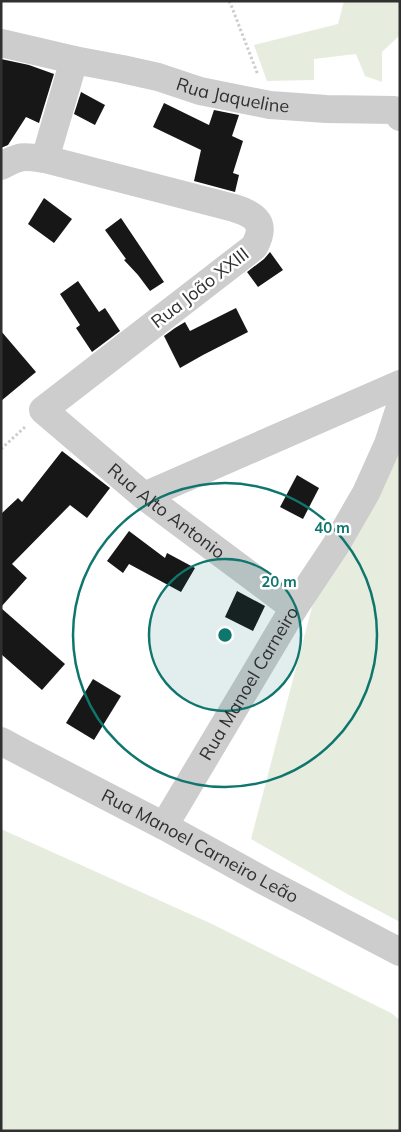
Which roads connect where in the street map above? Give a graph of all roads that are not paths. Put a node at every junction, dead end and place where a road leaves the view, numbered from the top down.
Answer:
1 (1, 43) edge
2 (74, 60) junction
3 (397, 113) edge
4 (45, 159) junction
5 (1, 166) edge
6 (400, 384) edge
7 (400, 407) edge
8 (43, 410) joint
9 (144, 496) junction
10 (294, 608) junction
11 (1, 741) edge
12 (164, 826) junction
13 (400, 952) edge

1 - 2 street, Rua Jaqueline
2 - 3 street, Rua Jaqueline
2 - 4 street
4 - 5 street, Rua João XXIII
4 - 8 street, Rua João XXIII
6 - 9 street
7 - 10 street, Rua Manoel Carneiro
8 - 9 street, Rua Alto Antonio
9 - 10 street, Rua Alto Antonio
10 - 12 street, Rua Manoel Carneiro
11 - 12 street, Rua Manoel Carneiro Leão
12 - 13 street, Rua Manoel Carneiro Leão

